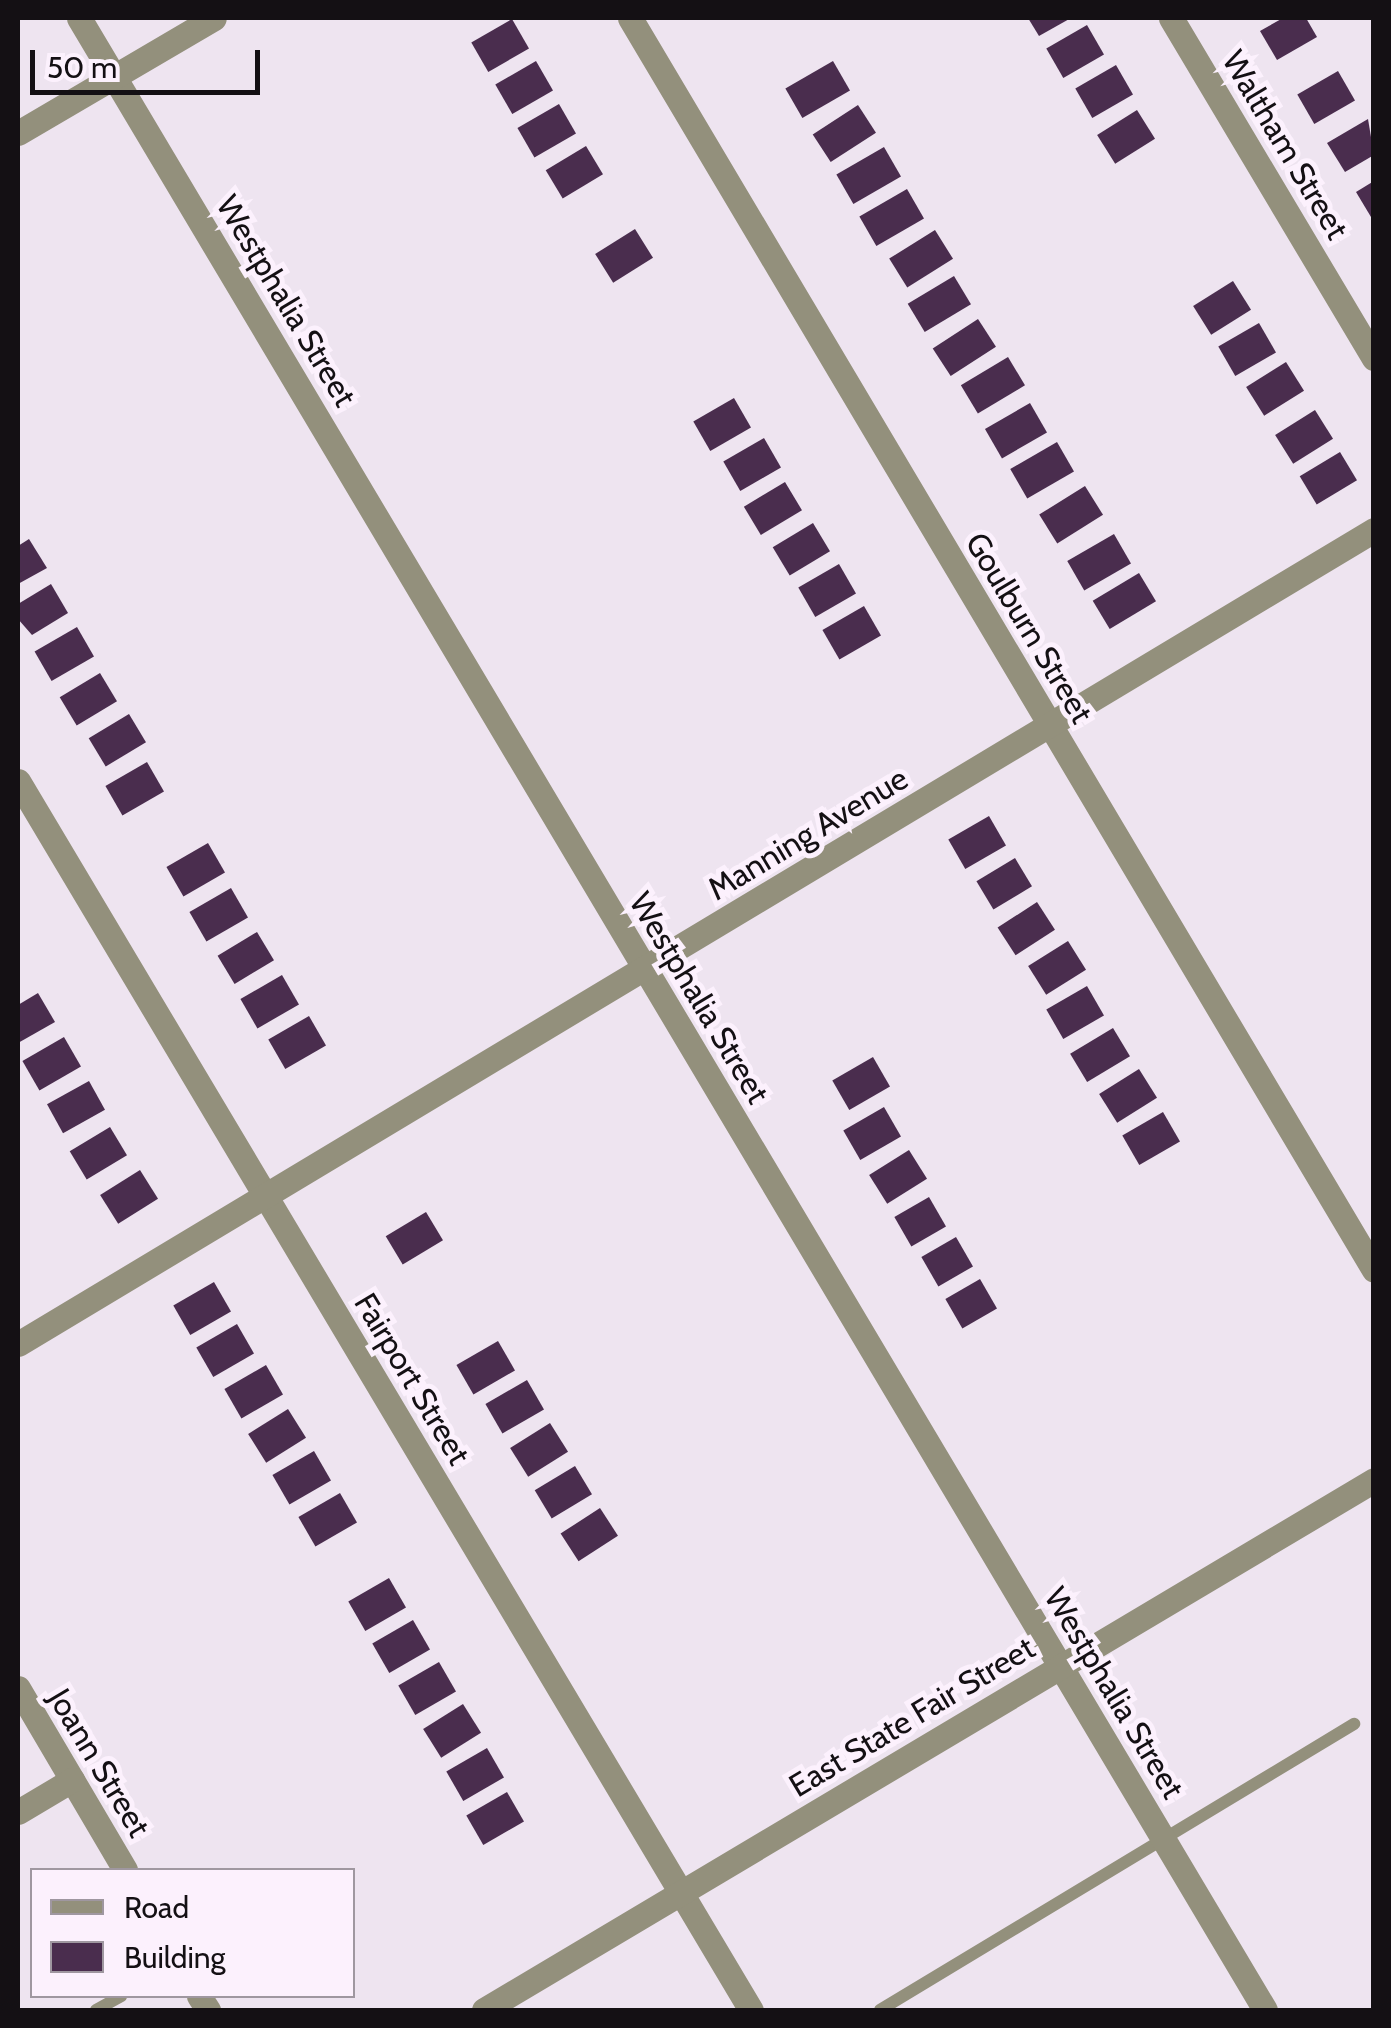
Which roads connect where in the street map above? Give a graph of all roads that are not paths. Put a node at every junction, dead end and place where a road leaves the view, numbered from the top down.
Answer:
1 (80, 18) edge
2 (214, 18) edge
3 (630, 18) edge
4 (1171, 18) edge
5 (114, 76) junction
6 (18, 133) edge
7 (1374, 358) edge
8 (1374, 530) edge
9 (1050, 728) junction
10 (18, 781) edge
11 (644, 970) junction
12 (266, 1195) junction
13 (1374, 1270) edge
14 (18, 1344) edge
15 (1374, 1480) edge
16 (1060, 1666) junction
17 (18, 1688) edge
18 (1354, 1724) dead end
19 (72, 1780) junction
20 (18, 1812) edge
21 (1164, 1840) junction
22 (124, 1868) edge
23 (681, 1893) junction
24 (484, 2010) edge
25 (751, 2010) edge
26 (880, 2010) edge
27 (1265, 2010) edge

1 - 5 street, Westphalia Street
2 - 5 street
3 - 9 street, Goulburn Street
4 - 7 street, Waltham Street
5 - 6 street
5 - 11 street, Westphalia Street
8 - 9 street, Manning Avenue
9 - 11 street, Manning Avenue
9 - 13 street, Goulburn Street
10 - 12 street, Fairport Street
11 - 12 street, Manning Avenue
11 - 16 street, Westphalia Street
12 - 14 street, Manning Avenue
12 - 23 street, Fairport Street
15 - 16 street, East State Fair Street
16 - 21 street, Westphalia Street
16 - 23 street, East State Fair Street
17 - 19 street, Joann Street
18 - 21 lane
19 - 20 street
19 - 22 street, Joann Street
21 - 26 lane
21 - 27 street, Westphalia Street
23 - 24 street, East State Fair Street
23 - 25 street, Fairport Street

